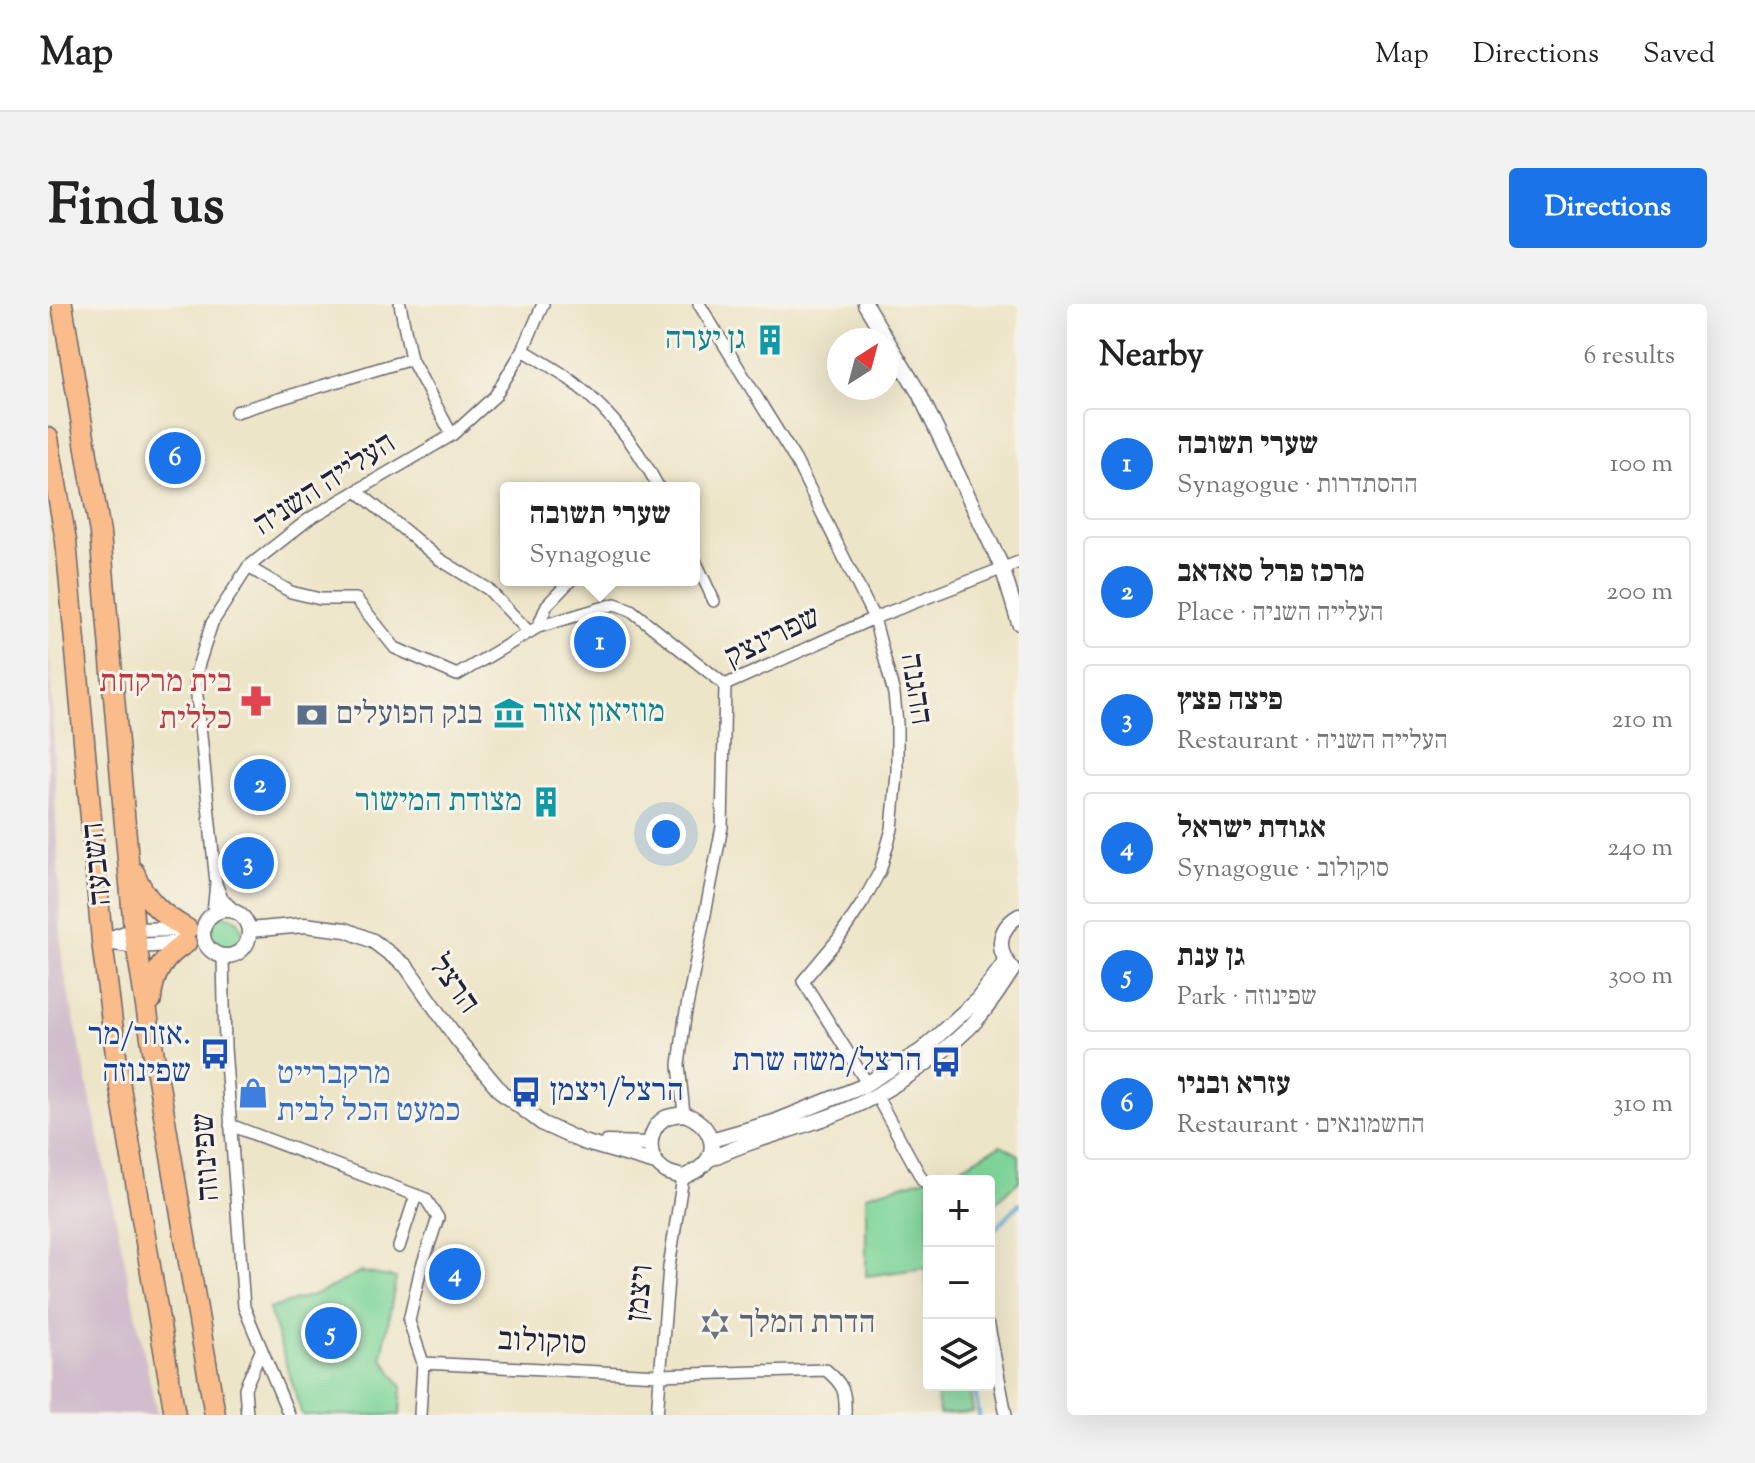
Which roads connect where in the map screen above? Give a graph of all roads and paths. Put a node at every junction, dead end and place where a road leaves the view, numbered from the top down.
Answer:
1 (62, 304) edge
2 (400, 304) edge
3 (543, 304) edge
4 (699, 304) edge
5 (865, 304) edge
6 (523, 350) junction
7 (411, 359) junction
8 (236, 412) dead end
9 (452, 435) junction
10 (48, 438) edge
11 (655, 482) edge
12 (357, 491) junction
13 (1019, 562) edge
14 (248, 567) junction
15 (1002, 567) junction
16 (700, 571) edge
17 (565, 586) edge
18 (714, 601) dead end
19 (874, 618) junction
20 (1019, 623) edge
21 (534, 630) junction
22 (725, 685) junction
23 (126, 845) junction
24 (216, 883) junction
25 (235, 911) junction
26 (213, 913) junction
27 (1019, 916) edge
28 (249, 930) junction
29 (195, 936) junction
30 (136, 938) junction
31 (102, 941) junction
32 (223, 956) junction
33 (1013, 967) edge
34 (152, 1044) junction
35 (871, 1089) junction
36 (684, 1114) junction
37 (230, 1125) junction
38 (711, 1140) junction
39 (583, 1142) junction
40 (650, 1144) junction
41 (708, 1160) junction
42 (656, 1163) junction
43 (683, 1177) junction
44 (923, 1181) dead end
45 (416, 1195) junction
46 (399, 1247) dead end
47 (261, 1351) junction
48 (995, 1357) edge
49 (423, 1363) junction
50 (659, 1375) junction
51 (175, 1415) edge
52 (215, 1415) edge
53 (247, 1415) edge
54 (289, 1415) edge
55 (420, 1415) edge
56 (657, 1415) edge
57 (845, 1415) edge
58 (1006, 1415) edge

1 - 23 highway, השבעה
2 - 7 street
3 - 6 street, העלייה השניה
4 - 19 street, ההגנה
5 - 15 street
6 - 9 street, העלייה השניה
6 - 11 street
7 - 8 street
7 - 9 street
9 - 12 street, העלייה השניה
10 - 31 highway, השבעה
12 - 14 street, העלייה השניה
12 - 21 street
13 - 15 street, שפרינצק
14 - 21 street
14 - 24 street, העלייה השניה
15 - 19 street, שפרינצק
15 - 20 street
16 - 18 street
17 - 21 street
19 - 22 street, שפרינצק
19 - 35 street, ההגנה
21 - 22 street
22 - 36 street, שפרינצק
23 - 29 highway
23 - 30 highway, השבעה
24 - 25 street, העלייה השניה
24 - 26 street, העלייה השניה
25 - 26 street
25 - 28 street
26 - 29 street
27 - 33 street
28 - 32 street
28 - 39 street, הרצל
29 - 30 street
29 - 32 street
29 - 34 highway
30 - 31 street
30 - 34 highway, השבעה
31 - 51 highway, השבעה
32 - 37 street, שפינוזה
33 - 35 street
34 - 52 highway, השבעה
35 - 38 street
35 - 41 street
35 - 44 street, ההגנה
36 - 38 street
36 - 40 street
37 - 45 street
37 - 47 street, שפינוזה
38 - 41 street
39 - 40 street, הרצל
39 - 42 street, הרצל
40 - 42 street
41 - 43 street
42 - 43 street
43 - 50 street, ויצמן
45 - 46 street
45 - 49 street
47 - 53 street
47 - 54 street, שפינוזה
48 - 58 street
49 - 50 street, סוקולוב
49 - 55 street
50 - 56 street, ויצמן
50 - 57 street, סוקולוב

